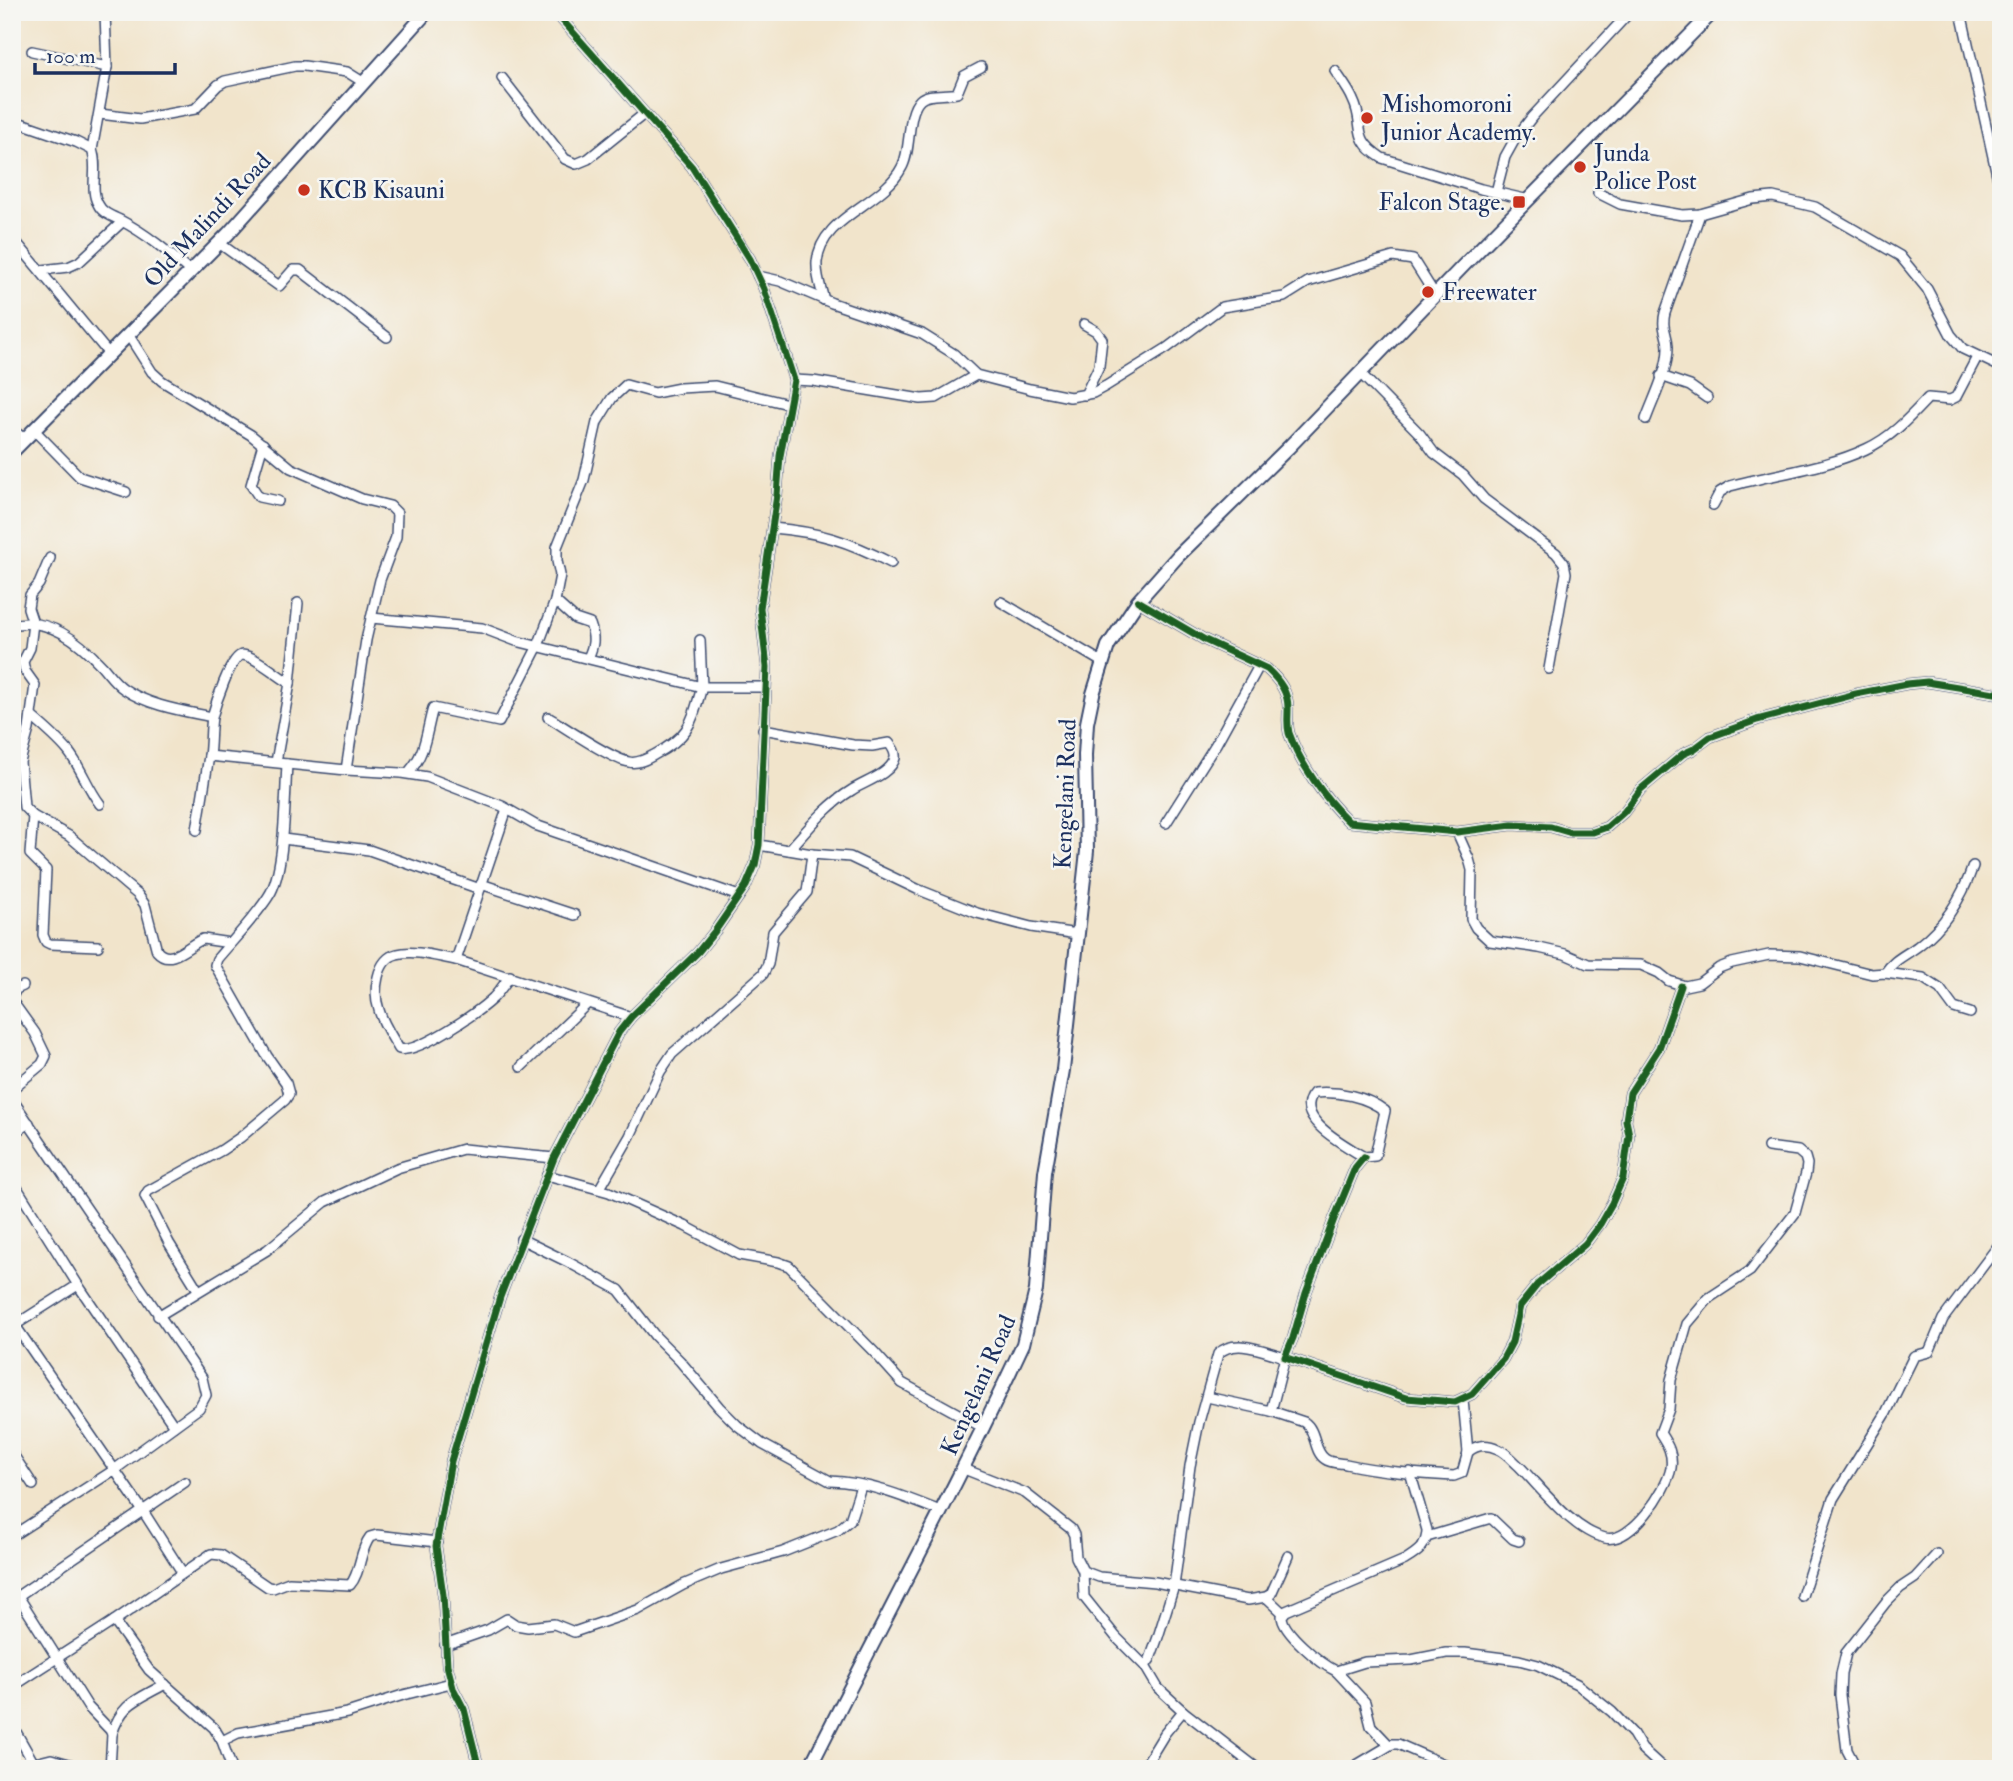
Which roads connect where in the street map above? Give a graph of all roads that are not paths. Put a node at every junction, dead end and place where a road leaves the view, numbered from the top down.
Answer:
1 (105, 12) edge
2 (427, 12) edge
3 (555, 12) edge
4 (1630, 12) edge
5 (1713, 12) edge
6 (1961, 12) edge
7 (32, 51) dead end
8 (107, 67) junction
9 (981, 67) dead end
10 (1335, 71) dead end
11 (502, 78) dead end
12 (363, 82) junction
13 (100, 114) junction
14 (643, 114) junction
15 (12, 120) edge
16 (92, 150) junction
17 (1496, 192) junction
18 (1598, 193) dead end
19 (2001, 193) edge
20 (1529, 200) junction
21 (1700, 214) junction
22 (122, 222) junction
23 (12, 237) edge
24 (219, 243) junction
25 (42, 270) junction
26 (191, 272) junction
27 (758, 276) junction
28 (1435, 295) junction
29 (824, 300) junction
30 (1084, 324) dead end
31 (129, 336) junction
32 (387, 337) dead end
33 (109, 354) junction
34 (1977, 357) junction
35 (2001, 367) edge
36 (1360, 373) junction
37 (976, 374) junction
38 (1661, 376) junction
39 (794, 380) junction
40 (1086, 395) junction
41 (1707, 398) dead end
42 (788, 404) junction
43 (1646, 419) dead end
44 (12, 429) edge
45 (34, 430) junction
46 (24, 439) junction
47 (263, 444) junction
48 (12, 452) edge
49 (126, 492) dead end
50 (278, 501) dead end
51 (1713, 505) dead end
52 (772, 528) junction
53 (50, 558) dead end
54 (891, 563) dead end
55 (555, 601) junction
56 (1138, 601) junction
57 (1001, 602) dead end
58 (298, 603) dead end
59 (371, 618) junction
60 (33, 623) junction
61 (12, 625) edge
62 (700, 640) dead end
63 (538, 646) junction
64 (588, 658) junction
65 (1102, 662) junction
66 (1259, 666) junction
67 (1549, 668) dead end
68 (289, 683) junction
69 (702, 687) junction
70 (765, 687) junction
71 (2001, 694) edge
72 (31, 716) junction
73 (212, 717) junction
74 (548, 717) dead end
75 (763, 729) junction
76 (209, 756) junction
77 (276, 762) junction
78 (287, 764) junction
79 (346, 770) junction
80 (408, 774) junction
81 (100, 804) dead end
82 (507, 809) junction
83 (33, 816) junction
84 (1166, 823) dead end
85 (197, 830) dead end
86 (1457, 832) junction
87 (283, 839) junction
88 (759, 845) junction
89 (789, 850) junction
90 (813, 854) junction
91 (1973, 866) dead end
92 (481, 887) junction
93 (739, 896) junction
94 (575, 915) dead end
95 (1077, 934) junction
96 (230, 943) junction
97 (98, 946) dead end
98 (456, 960) junction
99 (1885, 973) junction
100 (510, 976) junction
101 (23, 986) dead end
102 (1681, 986) junction
103 (12, 999) edge
104 (587, 1004) junction
105 (1970, 1013) dead end
106 (631, 1017) junction
107 (521, 1067) dead end
108 (12, 1089) edge
109 (12, 1098) edge
110 (29, 1124) junction
111 (12, 1134) edge
112 (1768, 1147) dead end
113 (1364, 1157) junction
114 (554, 1158) junction
115 (547, 1175) junction
116 (12, 1180) edge
117 (600, 1188) junction
118 (521, 1239) junction
119 (2001, 1242) edge
120 (78, 1285) junction
121 (198, 1290) junction
122 (159, 1315) junction
123 (13, 1324) edge
124 (1285, 1357) junction
125 (1207, 1397) junction
126 (1463, 1400) junction
127 (1270, 1411) junction
128 (174, 1426) junction
129 (984, 1428) junction
130 (1468, 1452) junction
131 (12, 1453) edge
132 (964, 1469) junction
133 (114, 1470) junction
134 (1410, 1472) junction
135 (185, 1482) dead end
136 (33, 1485) dead end
137 (862, 1486) junction
138 (143, 1511) junction
139 (940, 1511) junction
140 (12, 1536) edge
141 (1427, 1537) junction
142 (1519, 1541) dead end
143 (437, 1542) junction
144 (1937, 1554) dead end
145 (1288, 1556) dead end
146 (1083, 1571) junction
147 (182, 1572) junction
148 (1174, 1586) junction
149 (1802, 1596) dead end
150 (1266, 1597) junction
151 (15, 1598) edge
152 (1283, 1613) junction
153 (114, 1621) junction
154 (445, 1645) junction
155 (55, 1657) junction
156 (1144, 1666) junction
157 (1336, 1671) junction
158 (451, 1683) junction
159 (165, 1684) junction
160 (12, 1687) edge
161 (1183, 1711) junction
162 (12, 1726) edge
163 (112, 1734) junction
164 (222, 1741) junction
165 (1389, 1745) junction
166 (36, 1766) edge
167 (87, 1769) edge
168 (110, 1769) edge
169 (232, 1769) edge
170 (479, 1769) edge
171 (809, 1769) edge
172 (1143, 1769) edge
173 (1258, 1769) edge
174 (1350, 1769) edge
175 (1455, 1769) edge
176 (1664, 1769) edge
177 (1857, 1769) edge

1 - 8 street
2 - 12 main road, Old Malindi Road
3 - 14 street
4 - 17 street
5 - 20 main road, Kengelani Road
6 - 19 street
7 - 8 street
8 - 13 street
9 - 29 street
10 - 17 street
11 - 14 street
12 - 13 street
12 - 24 main road, Old Malindi Road
13 - 16 street
14 - 27 street
15 - 16 street
16 - 22 street
17 - 20 street
18 - 21 street
20 - 28 main road, Kengelani Road
21 - 34 street
21 - 38 street
22 - 25 street
22 - 26 street
23 - 25 street
24 - 26 main road, Old Malindi Road
24 - 32 street
25 - 33 street
26 - 31 main road, Old Malindi Road
27 - 29 street
27 - 39 street
28 - 36 main road, Kengelani Road
28 - 40 street
29 - 37 street
30 - 40 street
31 - 33 main road, Old Malindi Road
31 - 47 street
33 - 45 main road, Old Malindi Road
34 - 35 street
34 - 51 street
36 - 56 main road, Kengelani Road
36 - 67 street
37 - 39 street
37 - 40 street
38 - 41 street
38 - 43 street
39 - 42 street
42 - 52 street
42 - 55 street
44 - 46 street
45 - 46 main road, Old Malindi Road
45 - 49 street
46 - 48 main road, Old Malindi Road
47 - 50 street
47 - 59 street
52 - 54 street
52 - 70 street
53 - 60 street
55 - 63 street
55 - 64 street
56 - 65 main road, Kengelani Road
56 - 66 street
57 - 65 street
58 - 68 street
59 - 63 street
59 - 79 street
60 - 61 street
60 - 72 street
60 - 73 street
62 - 69 street
63 - 64 street
63 - 80 street
64 - 69 street
65 - 95 main road, Kengelani Road
66 - 84 street
66 - 86 street
68 - 73 street
68 - 77 street
69 - 70 street
69 - 74 street
70 - 75 street
71 - 86 street
72 - 81 street
72 - 83 street
73 - 76 street
75 - 88 street
75 - 89 street
76 - 77 street
76 - 85 street
77 - 78 street
78 - 79 street
78 - 87 street
79 - 80 street
80 - 82 street
82 - 92 street
82 - 93 street
83 - 96 street
83 - 97 street
86 - 102 street
87 - 92 street
87 - 96 street
88 - 89 street
88 - 93 street
89 - 90 street
90 - 95 street
90 - 117 street
91 - 99 street
92 - 94 street
92 - 98 street
93 - 106 street
95 - 129 main road, Kengelani Road
96 - 121 street
98 - 100 street
98 - 100 street
99 - 102 street
99 - 105 street
100 - 104 street
101 - 103 street
102 - 126 street
103 - 108 street
104 - 106 street
104 - 107 street
106 - 114 street
109 - 110 street
110 - 111 street
110 - 122 street
112 - 130 street
113 - 113 street
113 - 124 street
114 - 115 street
114 - 121 street
115 - 117 street
115 - 118 street
116 - 120 street
117 - 129 street
118 - 137 street
118 - 143 street
119 - 149 street
120 - 123 street
120 - 128 street
121 - 122 street
122 - 128 street
123 - 133 street
124 - 125 street
124 - 126 street
124 - 127 street
125 - 127 street
125 - 148 street
126 - 130 street
127 - 134 street
128 - 133 street
129 - 132 main road, Kengelani Road
130 - 134 street
131 - 136 street
132 - 139 main road, Kengelani Road
132 - 146 street
133 - 138 street
133 - 140 street
134 - 141 street
135 - 138 street
137 - 139 street
137 - 154 street
138 - 147 street
138 - 151 street
139 - 171 main road, Kengelani Road
141 - 142 street
141 - 152 street
143 - 147 street
143 - 154 street
144 - 177 street
145 - 150 street
146 - 148 street
146 - 156 street
147 - 153 street
148 - 150 street
148 - 156 street
150 - 152 street
151 - 155 street
152 - 157 street
153 - 155 street
153 - 159 street
154 - 158 street
155 - 160 street
155 - 163 street
156 - 161 street
157 - 165 street
157 - 176 street
158 - 164 street
158 - 170 street
159 - 163 street
159 - 164 street
161 - 172 street
161 - 173 street
162 - 166 street
163 - 168 street
164 - 169 street
165 - 174 street
165 - 175 street
166 - 167 street

